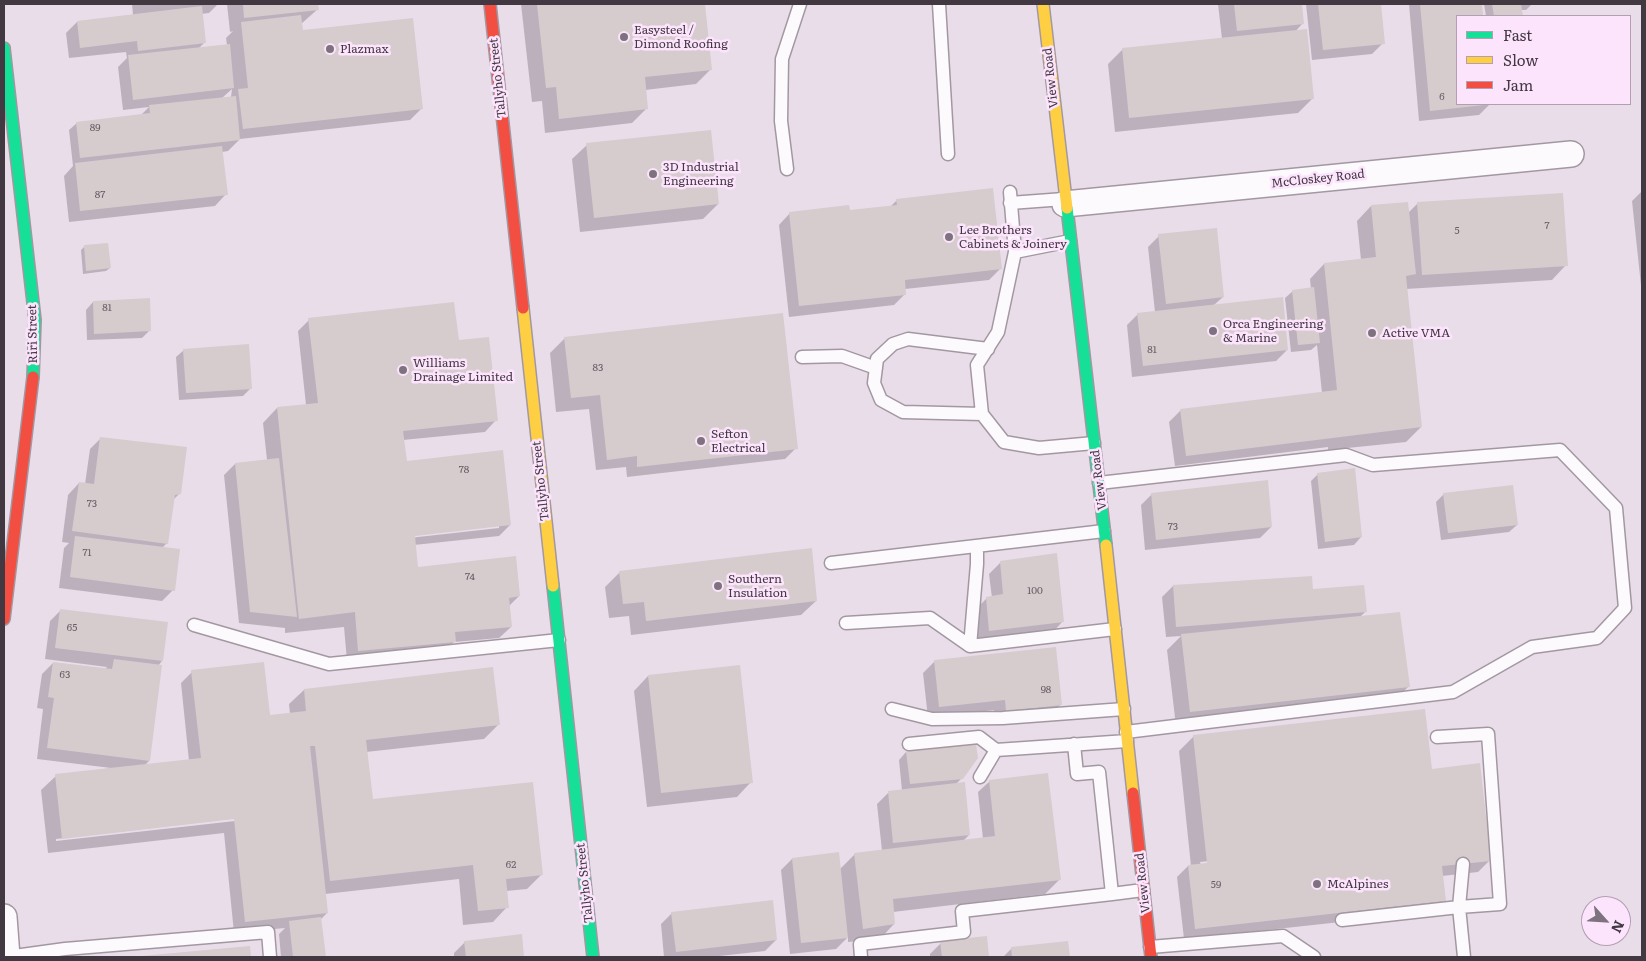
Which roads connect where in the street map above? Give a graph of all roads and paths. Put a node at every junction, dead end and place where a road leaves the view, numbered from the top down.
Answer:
1 (490, 4) edge
2 (800, 4) edge
3 (939, 4) edge
4 (1042, 4) edge
5 (4, 48) edge
6 (8, 135) edge
7 (948, 154) dead end
8 (1571, 154) dead end
9 (787, 169) dead end
10 (1065, 201) junction
11 (1070, 241) junction
12 (1015, 252) junction
13 (988, 349) junction
14 (802, 357) dead end
15 (876, 368) junction
16 (982, 414) junction
17 (1094, 443) junction
18 (1100, 483) junction
19 (1104, 531) junction
20 (977, 546) junction
21 (831, 563) dead end
22 (4, 619) edge
23 (846, 623) dead end
24 (194, 625) dead end
25 (1115, 629) junction
26 (559, 640) junction
27 (970, 646) junction
28 (1124, 709) junction
29 (892, 710) dead end
30 (1127, 736) junction
31 (1437, 738) dead end
32 (909, 744) dead end
33 (1074, 744) junction
34 (996, 750) junction
35 (980, 777) dead end
36 (1463, 864) dead end
37 (1143, 890) junction
38 (1112, 894) junction
39 (1458, 907) junction
40 (4, 917) edge
41 (1342, 920) dead end
42 (109, 951) edge
43 (1150, 952) edge
44 (7, 957) edge
45 (270, 957) edge
46 (593, 957) edge
47 (861, 957) edge
48 (1314, 957) edge
49 (1464, 957) edge

1 - 26 street, Tallyho Street
2 - 9 lane
3 - 7 lane
4 - 10 street, View Road
5 - 6 street, Riri Street
6 - 22 street, Riri Street
8 - 10 street, McCloskey Road
10 - 11 street, View Road
10 - 12 lane
11 - 12 lane
11 - 17 street, View Road
12 - 13 lane
13 - 15 lane
13 - 16 lane
14 - 15 lane
15 - 16 lane
16 - 17 lane
17 - 18 street, View Road
18 - 19 street, View Road
18 - 30 lane
19 - 20 lane
19 - 25 street, View Road
20 - 21 lane
20 - 27 lane
23 - 27 lane
24 - 26 lane
25 - 27 lane
25 - 28 street, View Road
26 - 46 street, Tallyho Street
28 - 29 lane
28 - 30 street, View Road
30 - 33 lane
30 - 37 street, View Road
31 - 39 lane
32 - 34 lane
33 - 34 lane
33 - 38 lane
34 - 35 lane
36 - 39 lane
37 - 38 lane
37 - 43 street, View Road
38 - 47 lane
39 - 41 lane
39 - 49 lane
40 - 44 street
42 - 44 lane
42 - 45 lane
43 - 48 lane

